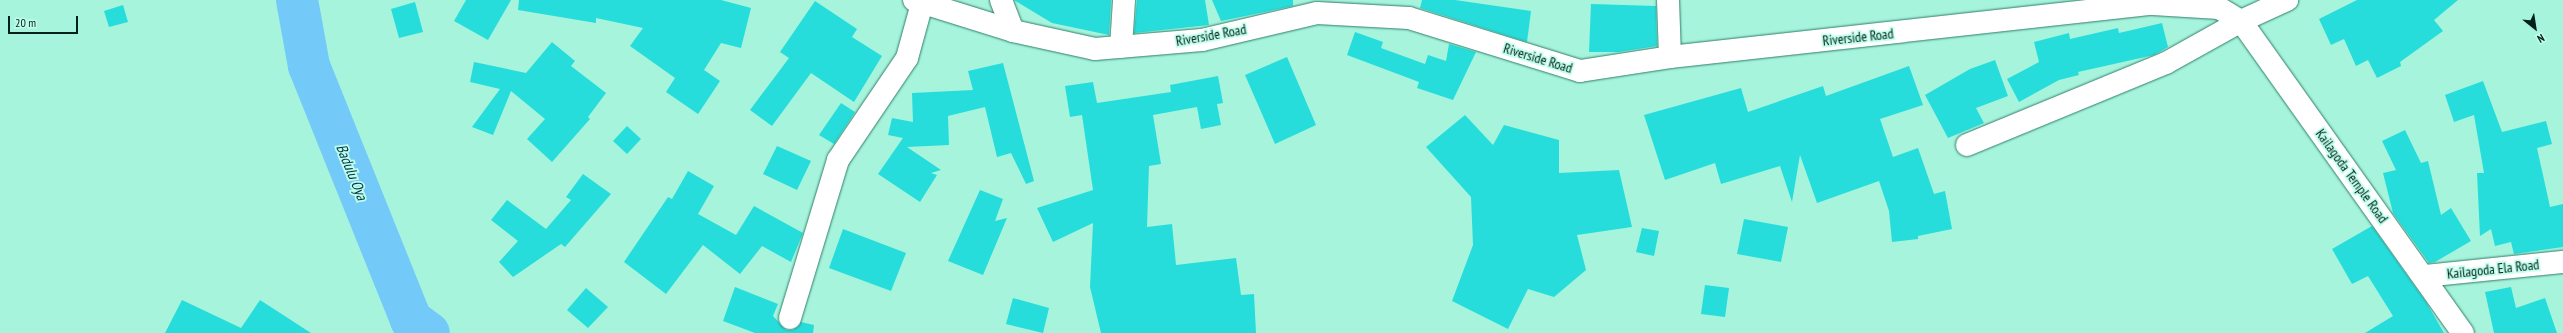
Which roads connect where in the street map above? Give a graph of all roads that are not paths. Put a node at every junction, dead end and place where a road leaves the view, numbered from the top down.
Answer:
1 (920, 0) edge
2 (1001, 0) edge
3 (1124, 0) edge
4 (1663, 0) edge
5 (2287, 0) edge
6 (2241, 20) junction
7 (1013, 31) junction
8 (1121, 47) junction
9 (1670, 57) junction
10 (1967, 145) dead end
11 (2563, 262) edge
12 (2424, 276) junction
13 (790, 318) dead end
14 (2463, 333) edge

1 - 7 street, Riverside Road
1 - 13 street
2 - 7 street
3 - 8 street
4 - 9 street
5 - 6 street
6 - 9 street, Riverside Road
6 - 10 street
6 - 12 street, Kailagoda Temple Road
7 - 8 street, Riverside Road
8 - 9 street, Riverside Road
11 - 12 street, Kailagoda Ela Road
12 - 14 street, Kailagoda Temple Road

